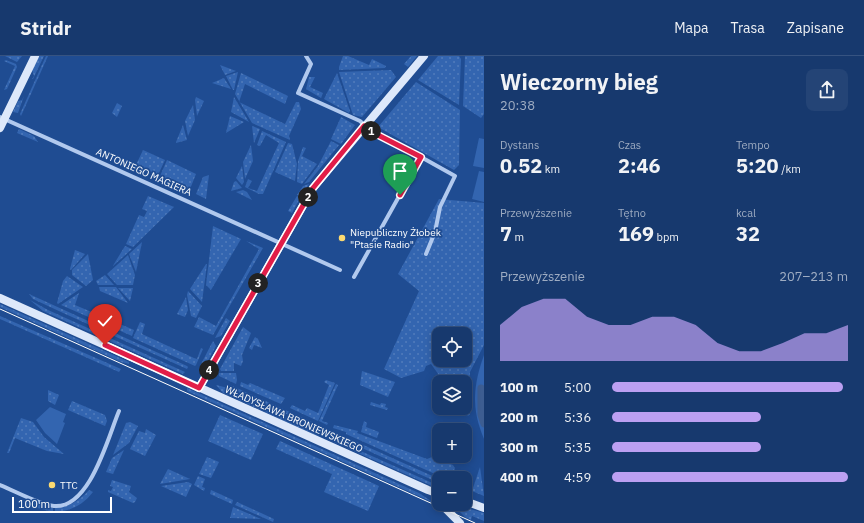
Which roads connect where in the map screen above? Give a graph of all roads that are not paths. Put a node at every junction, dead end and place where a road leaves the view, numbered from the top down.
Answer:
1 (35, 56) edge
2 (306, 56) edge
3 (424, 56) edge
4 (2, 118) edge
5 (364, 126) junction
6 (0, 128) edge
7 (421, 157) junction
8 (281, 243) junction
9 (426, 254) dead end
10 (340, 270) dead end
11 (354, 277) dead end
12 (0, 298) edge
13 (199, 388) junction
14 (119, 411) dead end
15 (0, 485) edge
16 (428, 490) junction
17 (432, 491) edge
18 (432, 494) edge
19 (472, 504) edge
20 (484, 508) edge
21 (448, 511) edge
22 (460, 523) edge

1 - 4 main road
2 - 5 street
3 - 5 main road
4 - 6 main road
4 - 8 street, ANTONIEGO MAGIERA
5 - 7 street
5 - 8 main road
7 - 9 street
7 - 11 street
8 - 10 street, ANTONIEGO MAGIERA
8 - 13 main road
12 - 13 main road, WŁADYSŁAWA BRONIEWSKIEGO
13 - 16 main road, WŁADYSŁAWA BRONIEWSKIEGO
14 - 15 street
16 - 17 main road, WŁADYSŁAWA BRONIEWSKIEGO
16 - 18 main road, WŁADYSŁAWA BRONIEWSKIEGO
19 - 20 main road
21 - 22 main road, WŁADYSŁAWA BRONIEWSKIEGO

